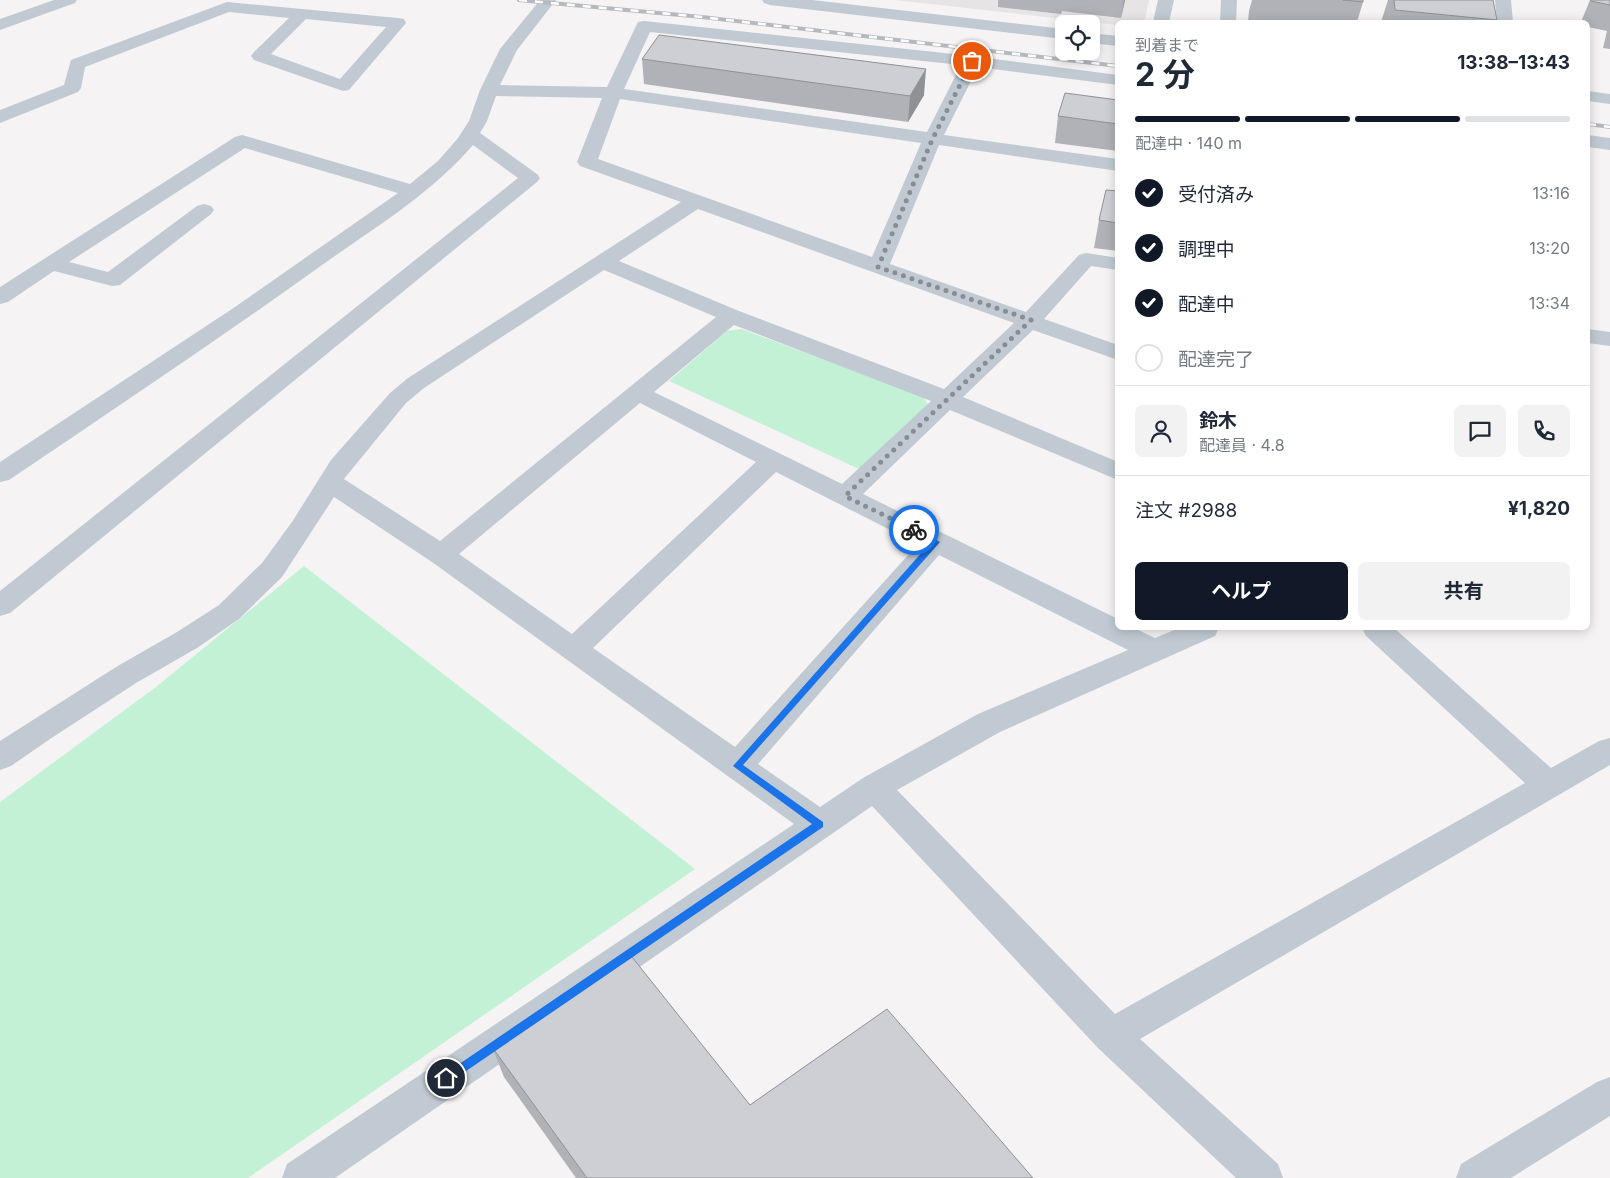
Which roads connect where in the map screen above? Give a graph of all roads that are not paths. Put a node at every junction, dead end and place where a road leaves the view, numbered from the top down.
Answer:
1 (70, 0) edge
2 (548, 0) edge
3 (770, 0) edge
4 (1166, 0) edge
5 (1228, 0) edge
6 (1503, 0) edge
7 (302, 14) junction
8 (1161, 20) edge
9 (1228, 20) edge
10 (1505, 20) edge
11 (0, 25) edge
12 (1055, 33) edge
13 (1100, 39) edge
14 (1115, 41) edge
15 (972, 61) junction
16 (1115, 80) edge
17 (489, 90) junction
18 (613, 93) junction
19 (1590, 96) edge
20 (1610, 99) edge
21 (0, 117) edge
22 (470, 134) junction
23 (932, 140) junction
24 (1590, 141) edge
25 (1610, 144) edge
26 (1115, 165) edge
27 (413, 191) junction
28 (155, 198) junction
29 (695, 202) junction
30 (603, 262) junction
31 (50, 264) junction
32 (1115, 264) edge
33 (878, 267) junction
34 (0, 297) edge
35 (731, 316) junction
36 (1031, 320) junction
37 (1590, 336) edge
38 (1610, 339) edge
39 (1115, 352) edge
40 (638, 393) junction
41 (949, 400) junction
42 (774, 460) junction
43 (1115, 471) edge
44 (0, 474) edge
45 (330, 482) junction
46 (845, 496) junction
47 (936, 542) junction
48 (441, 554) junction
49 (0, 606) edge
50 (1200, 630) edge
51 (1378, 630) edge
52 (574, 649) junction
53 (1154, 650) junction
54 (1610, 750) edge
55 (0, 757) edge
56 (737, 766) junction
57 (1547, 784) junction
58 (874, 787) junction
59 (819, 824) junction
60 (1111, 1036) junction
61 (1610, 1096) edge
62 (301, 1178) edge
63 (1264, 1178) edge
64 (1475, 1178) edge

1 - 11 street
2 - 17 street
3 - 12 street
4 - 8 street
5 - 9 street
6 - 10 street
7 - 7 street
7 - 21 street
13 - 14 street
15 - 16 street
15 - 18 street
15 - 23 street
17 - 18 street
17 - 22 street
18 - 23 street
18 - 29 street
19 - 20 street
22 - 27 street
22 - 49 street
23 - 26 street
23 - 33 street
24 - 25 street
27 - 28 street
27 - 44 street
28 - 31 street
28 - 31 street
29 - 30 street
29 - 33 street
30 - 35 street
30 - 45 street
31 - 34 street
32 - 36 street
33 - 36 street
35 - 40 street
35 - 41 street
36 - 39 street
36 - 41 street
37 - 38 street
40 - 42 street
40 - 48 street
41 - 43 street
41 - 46 street
42 - 46 street
42 - 52 street
45 - 48 street
45 - 55 street
46 - 47 street
47 - 53 street
47 - 56 street
48 - 52 street
50 - 53 street
51 - 57 street
52 - 56 street
53 - 58 street
54 - 57 street
56 - 59 street
57 - 60 street
58 - 59 street
58 - 60 street
59 - 62 street
60 - 63 street
61 - 64 street

